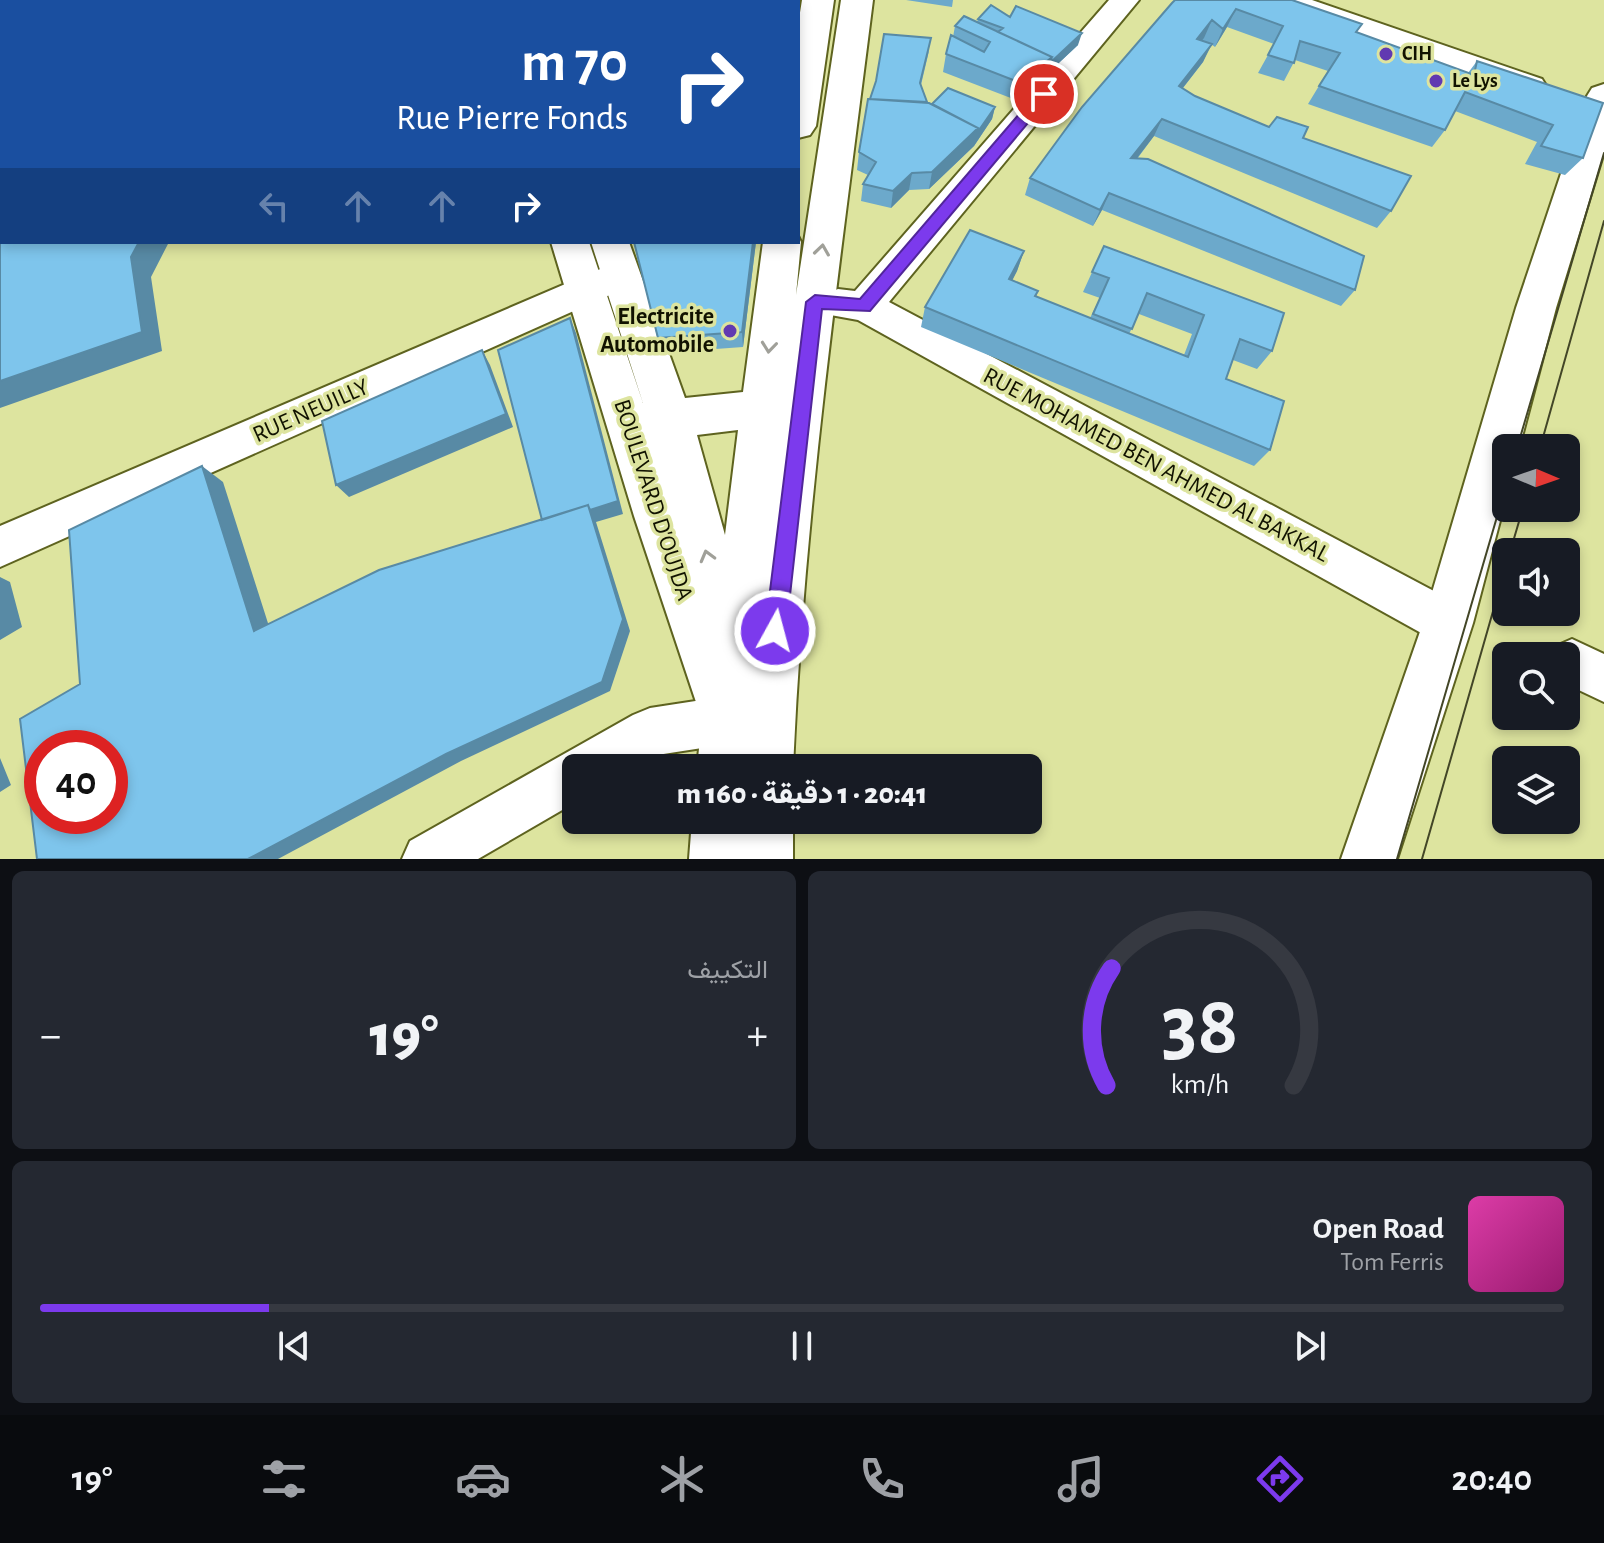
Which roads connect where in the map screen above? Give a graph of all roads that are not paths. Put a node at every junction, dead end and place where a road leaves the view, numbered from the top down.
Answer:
1 (818, 0) edge
2 (857, 0) edge
3 (1125, 0) edge
4 (1281, 0) edge
5 (804, 84) junction
6 (845, 91) junction
7 (1587, 103) edge
8 (800, 112) edge
9 (573, 244) edge
10 (782, 244) edge
11 (605, 269) edge
12 (795, 300) junction
13 (864, 306) junction
14 (762, 409) junction
15 (671, 419) junction
16 (627, 423) junction
17 (0, 547) edge
18 (1448, 623) junction
19 (753, 660) junction
20 (746, 745) edge
21 (612, 754) edge
22 (562, 783) edge
23 (719, 834) edge
24 (765, 834) edge
25 (428, 859) edge
26 (717, 859) edge
27 (765, 859) edge
28 (1369, 859) edge

1 - 5 street
2 - 6 street
3 - 13 street
4 - 7 street
5 - 6 street
5 - 8 street
12 -> 6 street
7 - 18 street
9 - 11 street, BOULEVARD D'OUJDA
10 - 12 street
11 - 15 street, BOULEVARD D'OUJDA
11 - 16 street, BOULEVARD D'OUJDA
11 - 17 street, RUE NEUILLY
12 - 13 street
12 -> 14 street
12 - 19 street
13 - 18 street, RUE MOHAMED BEN AHMED AL BAKKAL
14 - 15 street
14 - 19 street
15 - 16 street
19 -> 15 street, BOULEVARD D'OUJDA
16 - 20 street, BOULEVARD D'OUJDA
18 - 28 street
19 - 20 street
20 - 21 street
22 - 25 street
23 - 26 street
24 - 27 street

